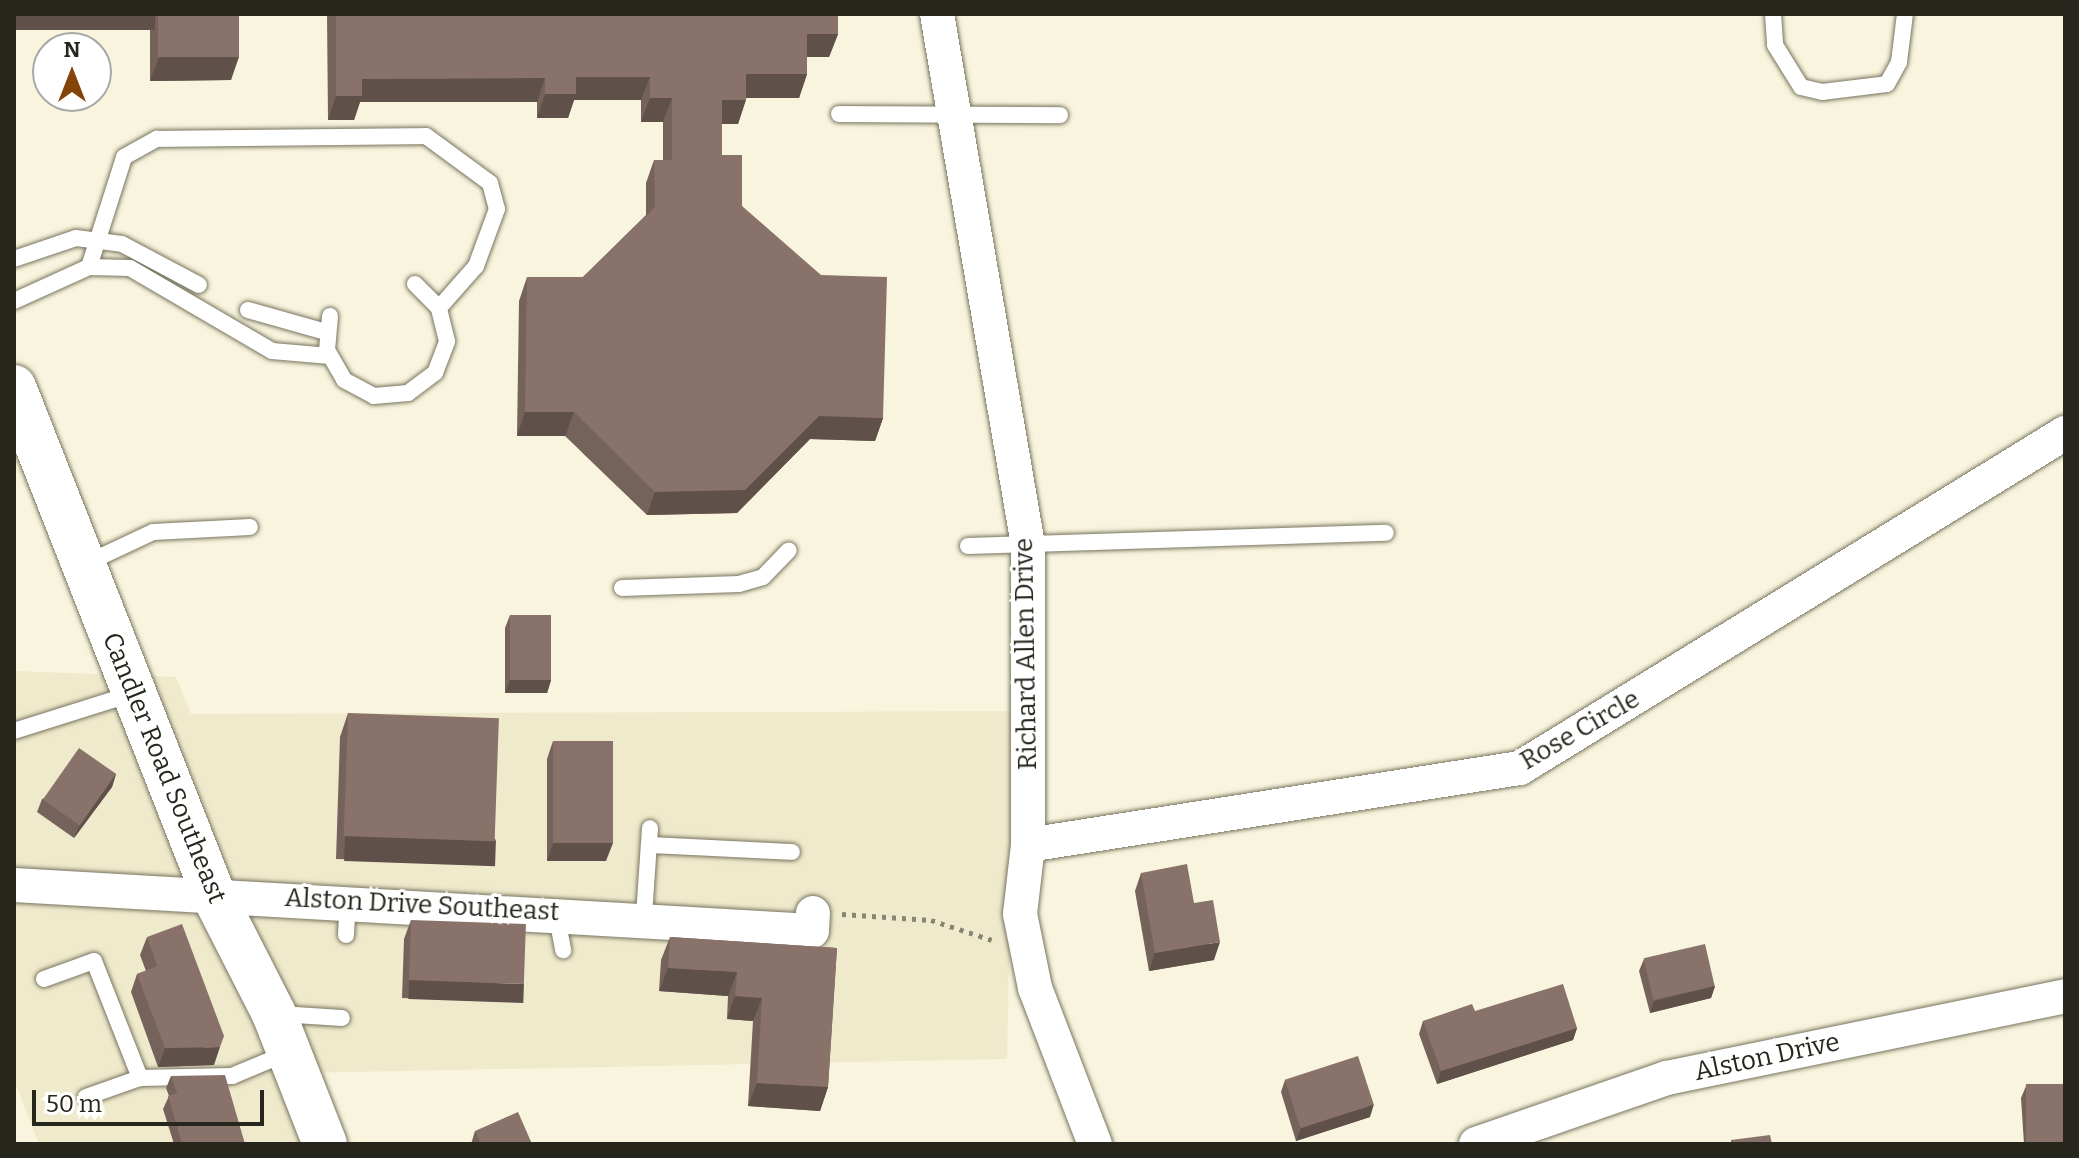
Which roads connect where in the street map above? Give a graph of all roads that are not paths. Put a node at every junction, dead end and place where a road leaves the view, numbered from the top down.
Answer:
1 (937, 14) edge
2 (1773, 14) edge
3 (1905, 14) edge
4 (839, 114) dead end
5 (1060, 115) dead end
6 (959, 118) junction
7 (97, 241) junction
8 (14, 259) edge
9 (89, 267) junction
10 (415, 284) dead end
11 (199, 285) dead end
12 (14, 301) edge
13 (439, 308) junction
14 (248, 310) dead end
15 (330, 356) junction
16 (14, 387) edge
17 (2065, 433) edge
18 (250, 527) dead end
19 (1386, 533) dead end
20 (1028, 545) junction
21 (968, 546) dead end
22 (789, 550) dead end
23 (83, 565) junction
24 (622, 588) dead end
25 (134, 693) junction
26 (14, 731) edge
27 (1028, 845) junction
28 (792, 852) dead end
29 (14, 885) edge
30 (214, 896) junction
31 (555, 911) junction
32 (813, 913) road end
33 (644, 916) junction
34 (563, 950) dead end
35 (44, 979) dead end
36 (2065, 996) edge
37 (342, 1018) dead end
38 (281, 1033) junction
39 (140, 1078) junction
40 (86, 1097) dead end
41 (325, 1144) edge
42 (1095, 1144) edge
43 (1476, 1144) edge

1 - 6 street, Richard Allen Drive
2 - 3 lane
4 - 6 lane
5 - 6 lane
6 - 20 street, Richard Allen Drive
7 - 8 lane
7 - 9 lane
7 - 11 lane
7 - 13 lane
9 - 12 lane
9 - 15 lane
10 - 13 lane
13 - 15 lane
14 - 15 lane
16 - 23 main road, Candler Road Southeast
17 - 27 street, Rose Circle
18 - 23 lane
19 - 20 lane
20 - 21 lane
20 - 27 street, Richard Allen Drive
22 - 24 lane
23 - 25 main road, Candler Road Southeast
25 - 26 lane
25 - 30 main road, Candler Road Southeast
27 - 42 street, Richard Allen Drive
28 - 33 lane
29 - 30 street, Alston Drive Southeast
30 - 31 street, Alston Drive Southeast
30 - 38 main road, Candler Road Southeast
31 - 33 street, Alston Drive Southeast
31 - 34 lane
32 - 33 street, Alston Drive Southeast
35 - 39 lane
36 - 43 street, Alston Drive
37 - 38 lane
38 - 39 lane
38 - 41 main road, Candler Road Southeast
39 - 40 lane

